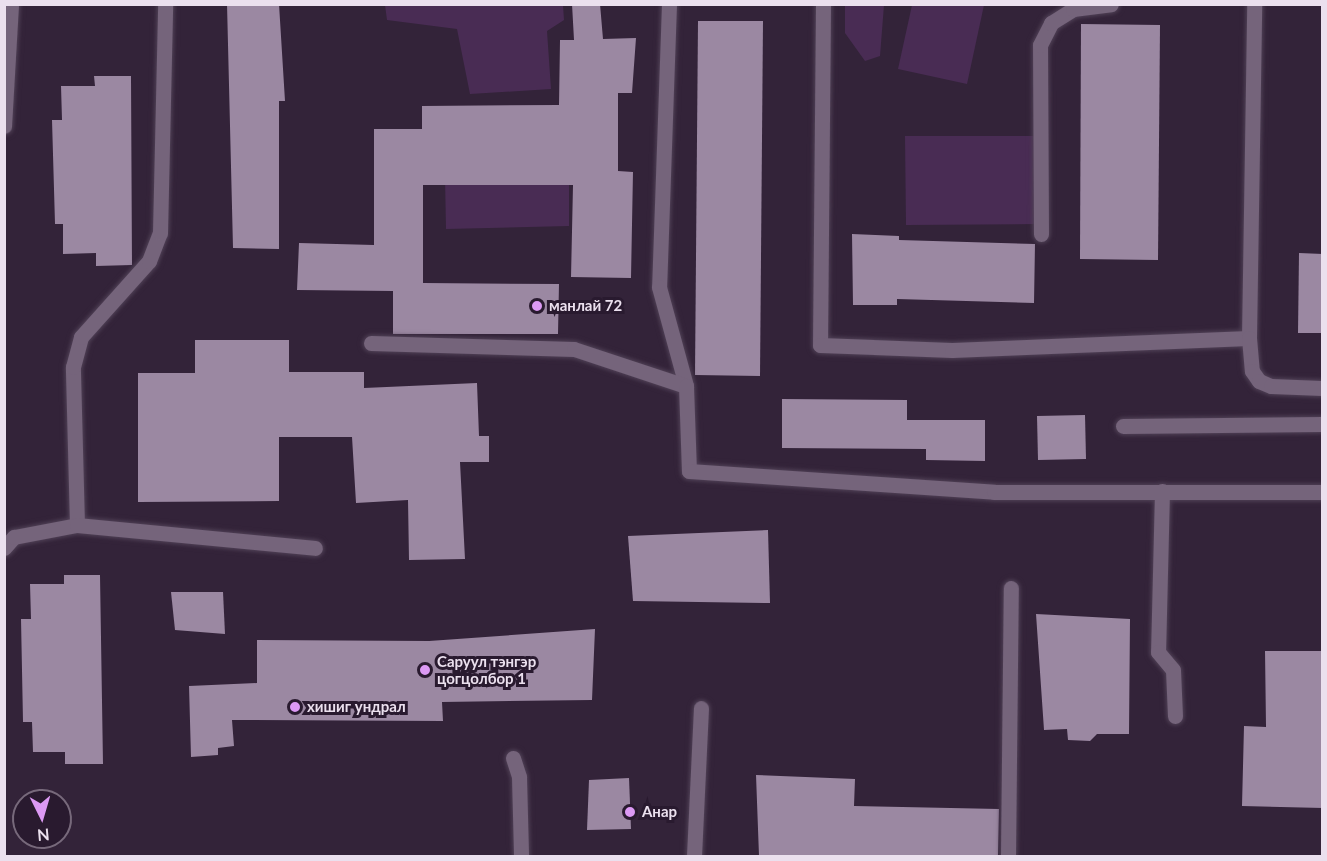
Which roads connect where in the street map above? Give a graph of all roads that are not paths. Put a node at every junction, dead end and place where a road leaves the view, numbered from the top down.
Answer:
1 (11, 4) edge
2 (165, 4) edge
3 (669, 4) edge
4 (823, 4) edge
5 (1111, 4) edge
6 (1254, 4) edge
7 (4, 126) edge
8 (1041, 234) dead end
9 (1250, 338) junction
10 (371, 343) dead end
11 (686, 386) junction
12 (1323, 388) edge
13 (1323, 424) edge
14 (1123, 426) dead end
15 (1162, 491) junction
16 (1323, 492) edge
17 (76, 525) junction
18 (4, 548) edge
19 (315, 548) dead end
20 (1011, 588) dead end
21 (701, 708) dead end
22 (1175, 716) dead end
23 (513, 759) dead end
24 (521, 856) edge
25 (694, 856) edge
26 (1008, 856) edge

1 - 7 street
2 - 17 street
3 - 11 street
4 - 9 street
5 - 8 street
6 - 9 street
9 - 12 street
10 - 11 street
11 - 15 street
13 - 14 street
15 - 16 street
15 - 22 street
17 - 18 street
17 - 19 street
20 - 26 street
21 - 25 street
23 - 24 street

